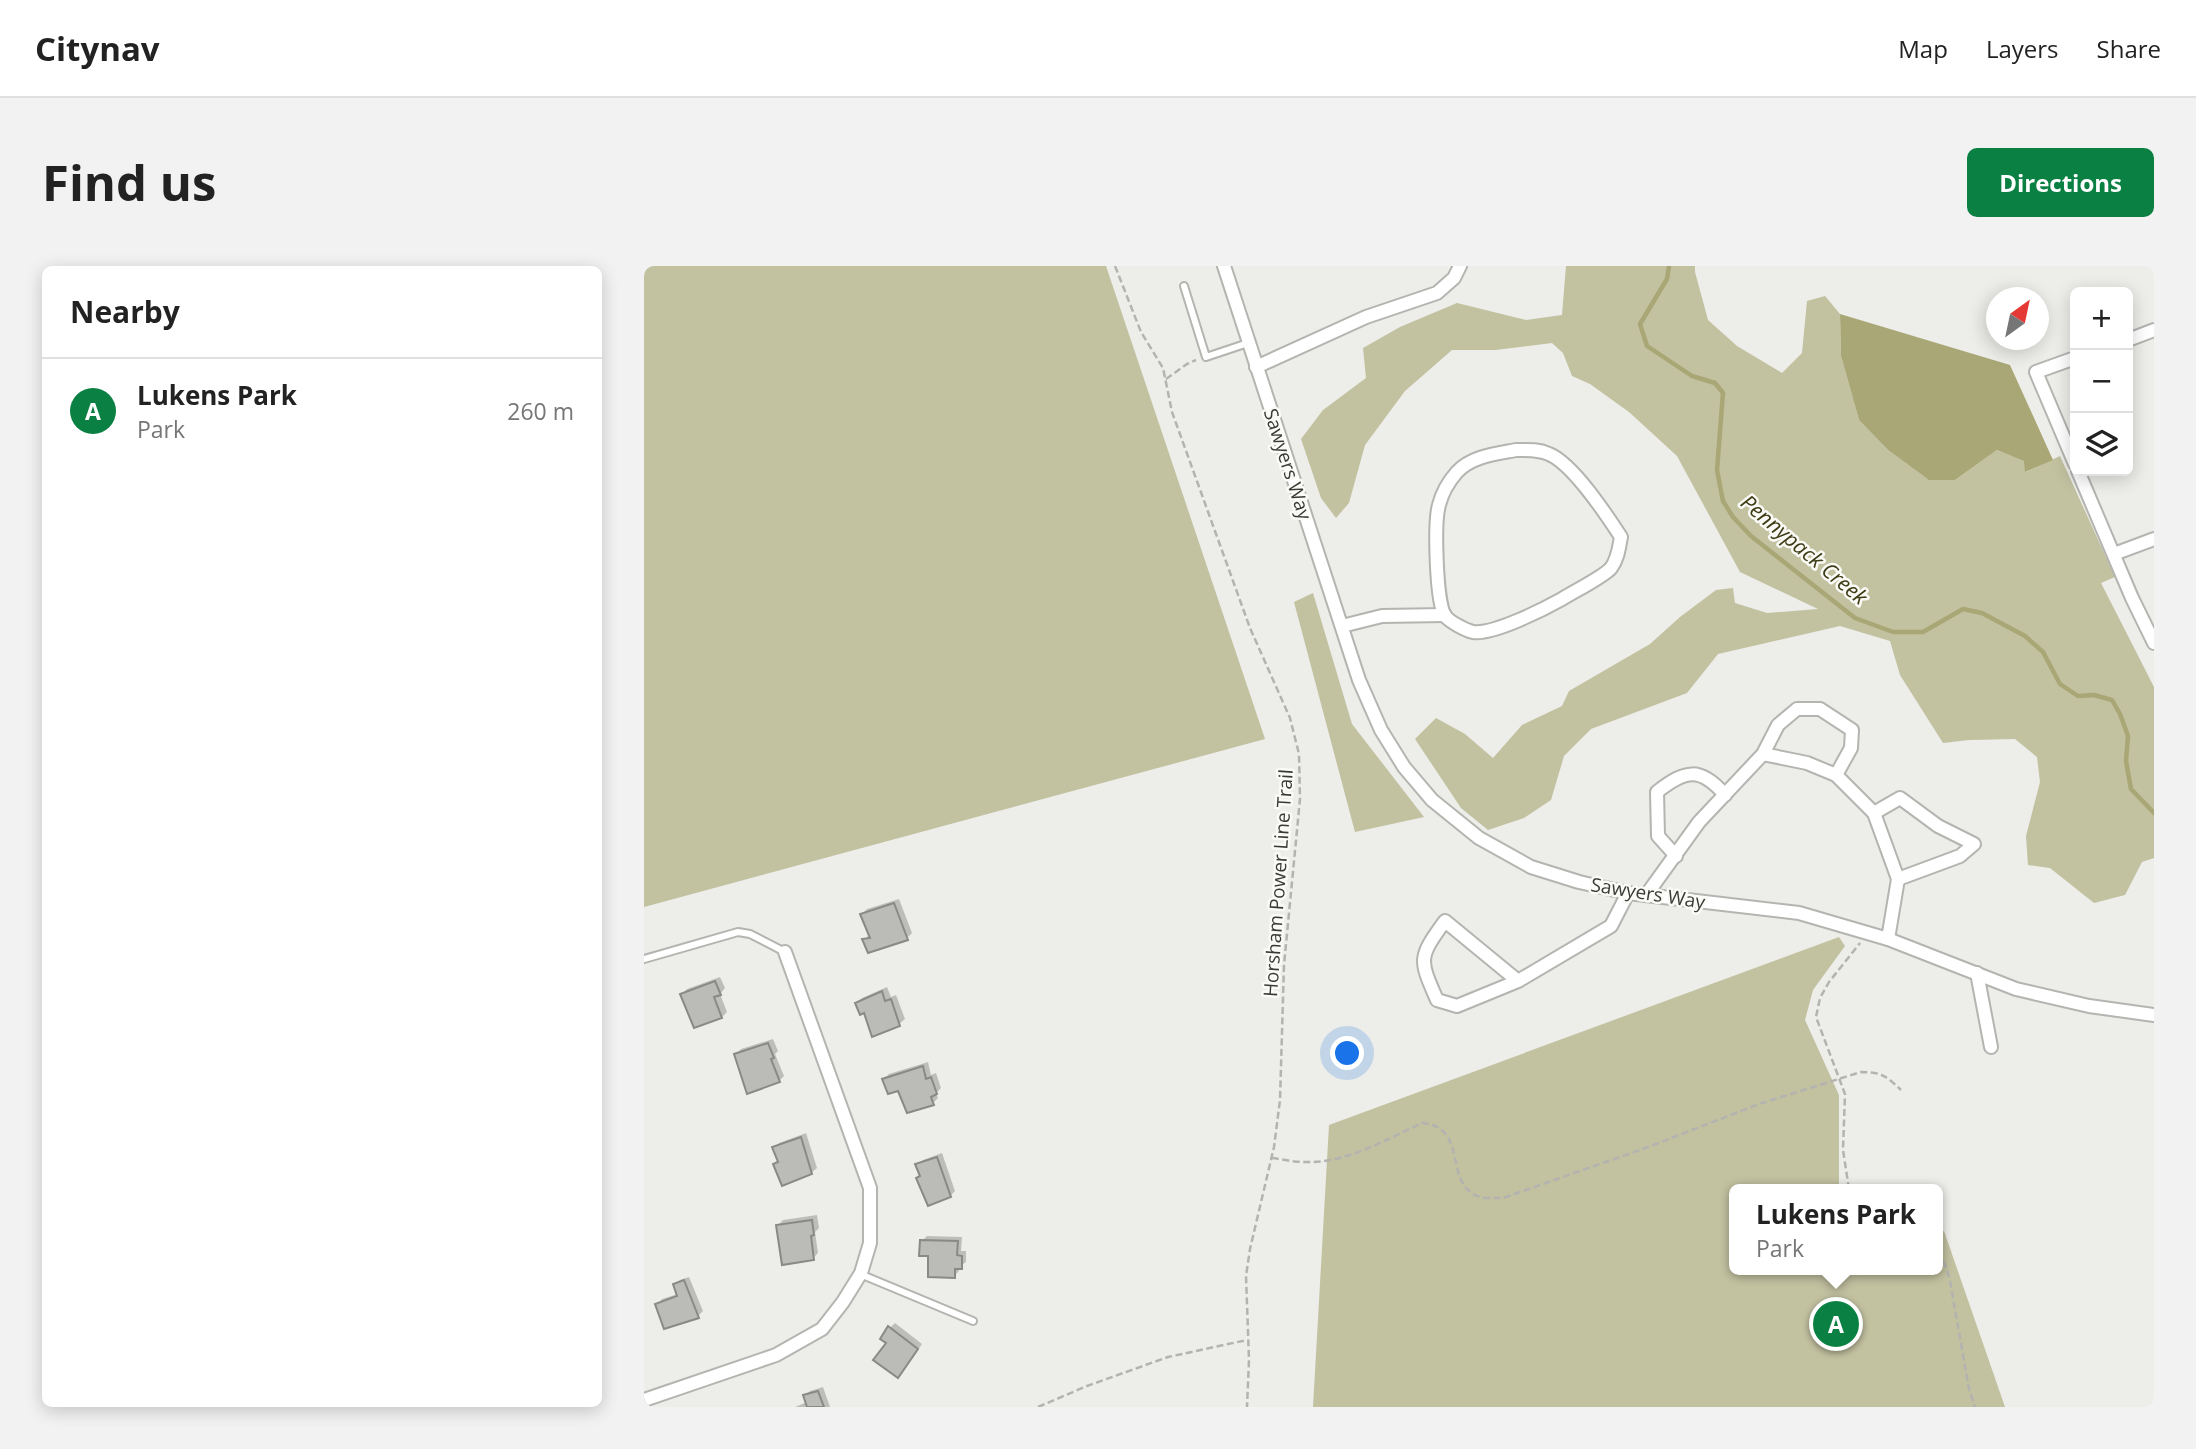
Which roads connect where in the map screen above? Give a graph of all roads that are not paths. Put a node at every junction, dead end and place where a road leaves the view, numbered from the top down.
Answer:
1 (1224, 266) edge
2 (1460, 266) edge
3 (1184, 286) dead end
4 (2154, 330) edge
5 (2133, 338) edge
6 (1248, 343) junction
7 (2070, 360) edge
8 (1256, 367) junction
9 (2070, 452) edge
10 (2080, 476) edge
11 (2154, 539) edge
12 (2114, 554) junction
13 (1445, 615) junction
14 (1342, 626) junction
15 (2154, 643) edge
16 (1763, 754) junction
17 (1836, 775) junction
18 (1725, 795) junction
19 (1874, 813) junction
20 (1675, 856) junction
21 (1898, 879) junction
22 (1628, 893) junction
23 (1647, 894) junction
24 (1888, 939) junction
25 (785, 951) joint
26 (644, 959) edge
27 (1977, 973) junction
28 (1518, 981) junction
29 (2154, 1015) edge
30 (1991, 1047) dead end
31 (860, 1274) junction
32 (973, 1321) dead end
33 (644, 1400) edge

1 - 6 street, Sawyers Way
2 - 8 street
3 - 6 lane
4 - 5 street
6 - 8 street, Sawyers Way
7 - 9 street
8 - 14 street, Sawyers Way
10 - 12 street
11 - 12 street
12 - 15 street
13 - 13 street
13 - 14 street
14 - 22 street, Sawyers Way
16 - 17 street
16 - 17 street
16 - 18 street
17 - 19 street
18 - 20 street
18 - 20 street
19 - 21 street
19 - 21 street
20 - 23 street
21 - 24 street
22 - 23 street, Sawyers Way
22 - 28 street
23 - 24 street, Sawyers Way
24 - 27 street, Sawyers Way
25 - 26 lane
25 - 31 street
27 - 29 street, Sawyers Way
27 - 30 street
28 - 28 street
31 - 32 lane
31 - 33 street

